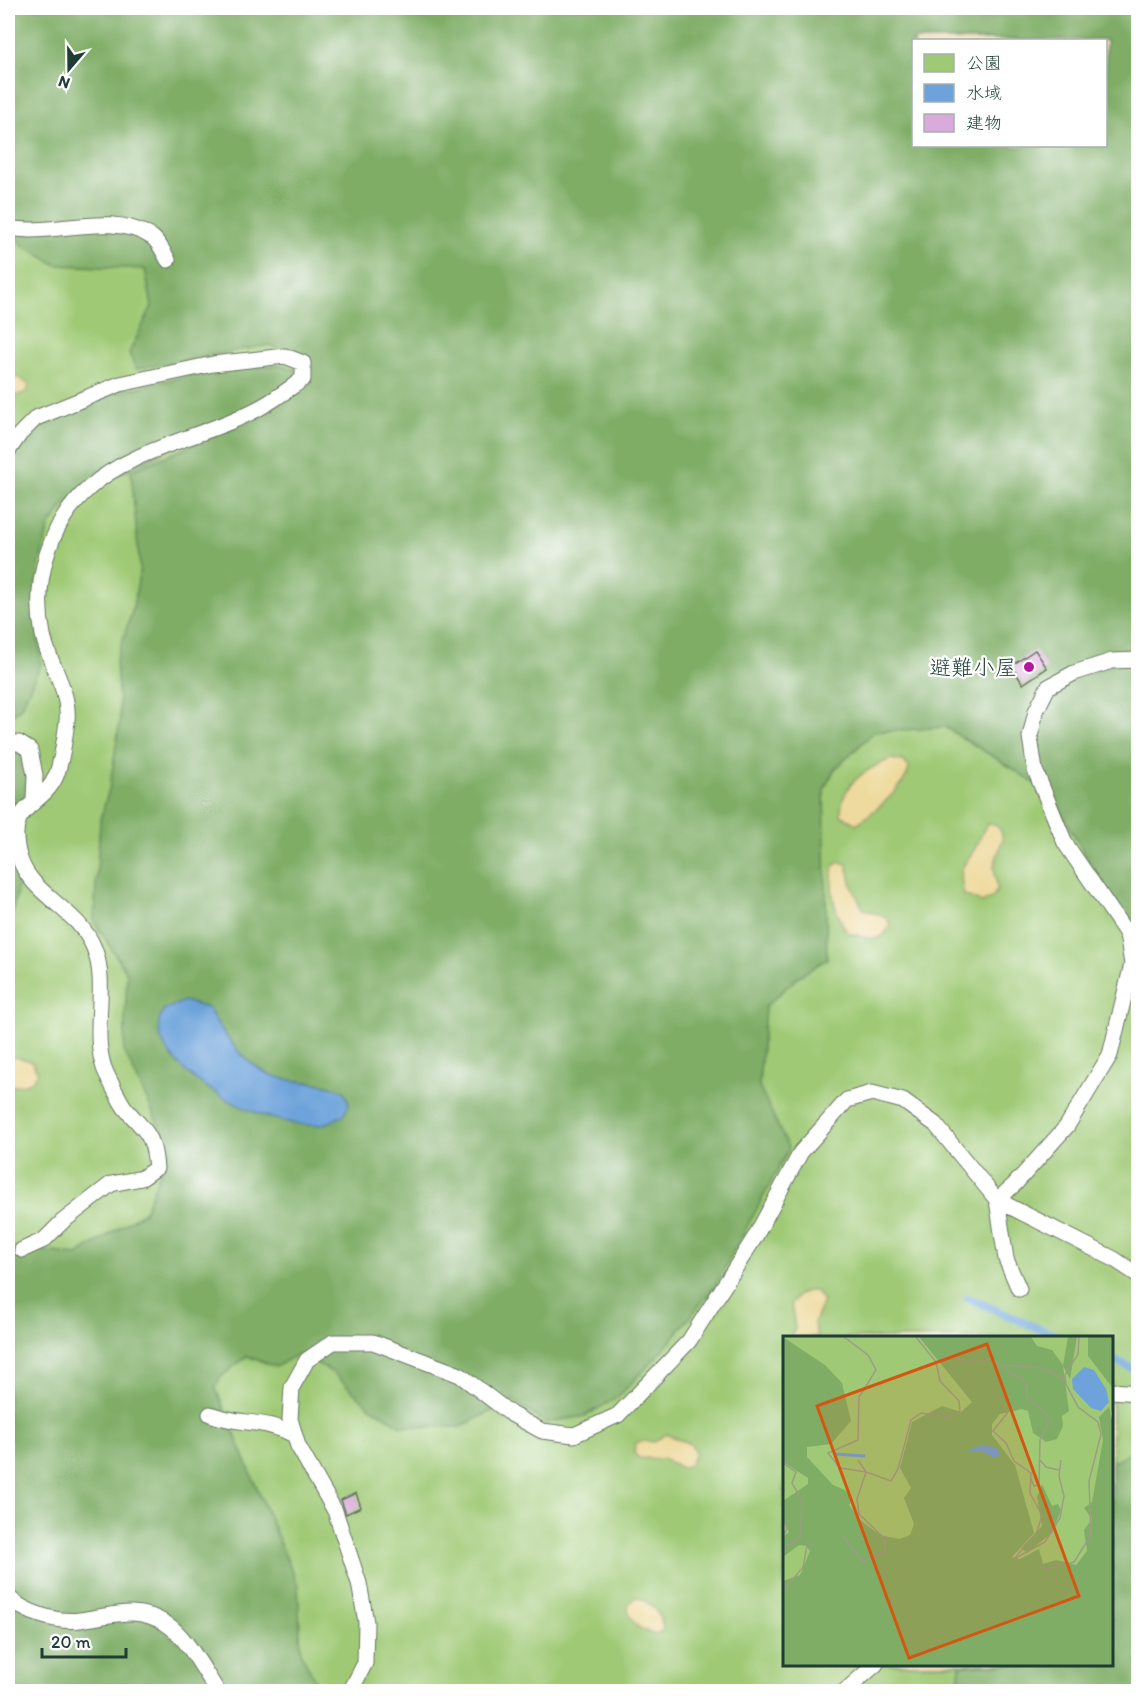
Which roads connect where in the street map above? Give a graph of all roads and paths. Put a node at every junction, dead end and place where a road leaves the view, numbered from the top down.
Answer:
1 (8, 228) edge
2 (168, 260) dead end
3 (8, 451) edge
4 (1138, 660) edge
5 (8, 743) edge
6 (34, 799) junction
7 (996, 1200) junction
8 (22, 1250) dead end
9 (1138, 1275) edge
10 (1019, 1289) dead end
11 (1113, 1390) edge
12 (1138, 1393) edge
13 (210, 1414) dead end
14 (294, 1435) junction
15 (8, 1597) edge
16 (875, 1666) edge
17 (218, 1692) edge
18 (350, 1692) edge
19 (844, 1692) edge

1 - 2 lane
3 - 6 lane
4 - 7 lane
5 - 6 lane
6 - 8 lane
7 - 9 lane
7 - 10 lane
7 - 14 lane
11 - 12 lane
13 - 14 lane
14 - 18 lane
15 - 17 lane
16 - 19 lane

